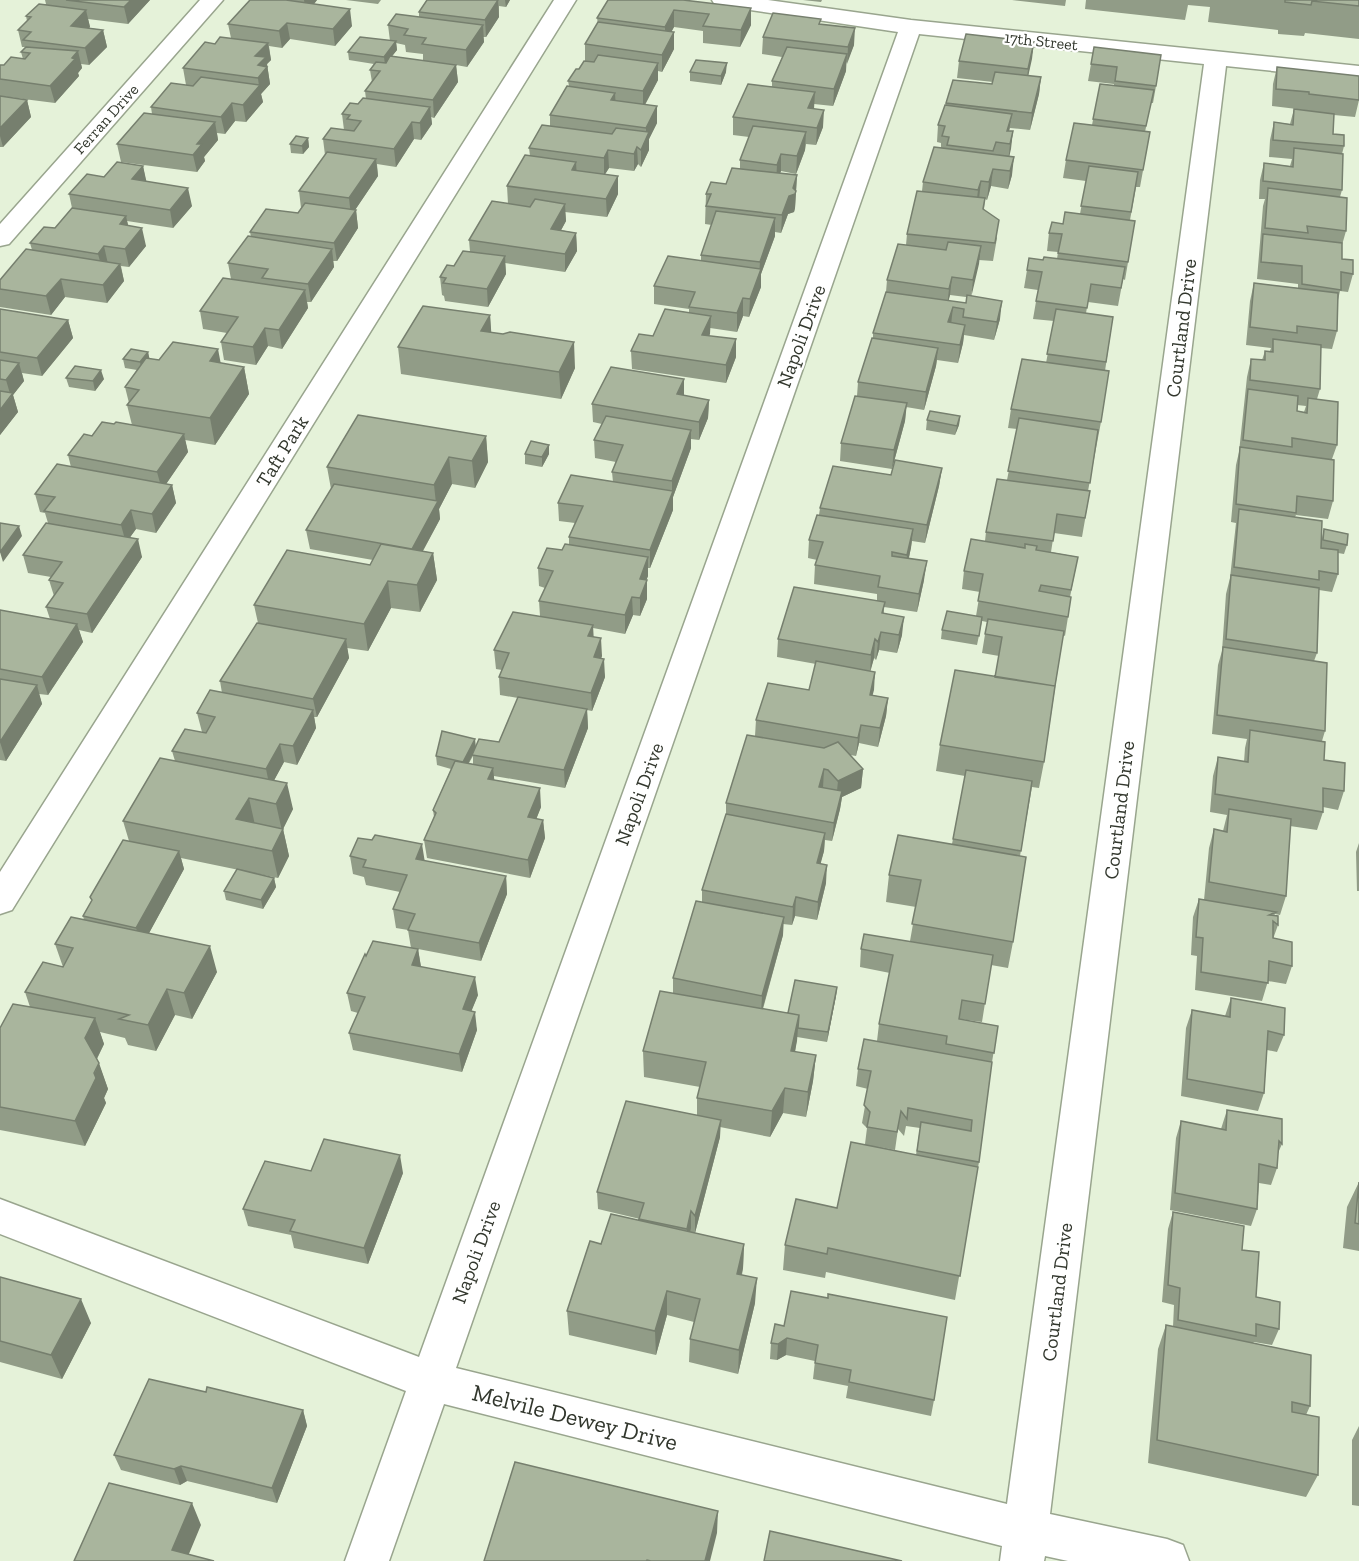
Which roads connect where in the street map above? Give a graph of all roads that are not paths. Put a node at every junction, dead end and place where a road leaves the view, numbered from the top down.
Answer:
1 (212, 0) edge
2 (565, 0) edge
3 (723, 0) edge
4 (911, 27) junction
5 (1216, 60) junction
6 (1359, 73) edge
7 (0, 239) edge
8 (0, 901) edge
9 (0, 1216) edge
10 (431, 1381) junction
11 (1024, 1546) edge
12 (367, 1561) edge
13 (1167, 1561) edge

1 - 7 street, Ferran Drive
2 - 8 street, Taft Park
3 - 4 street, 17th Street
4 - 5 street, 17th Street
4 - 10 street, Napoli Drive
5 - 6 street, 17th Street
5 - 11 street, Courtland Drive
9 - 10 street, Melvile Dewey Drive
10 - 11 street, Melvile Dewey Drive
10 - 12 street, Napoli Drive
11 - 13 street, Melvile Dewey Drive

